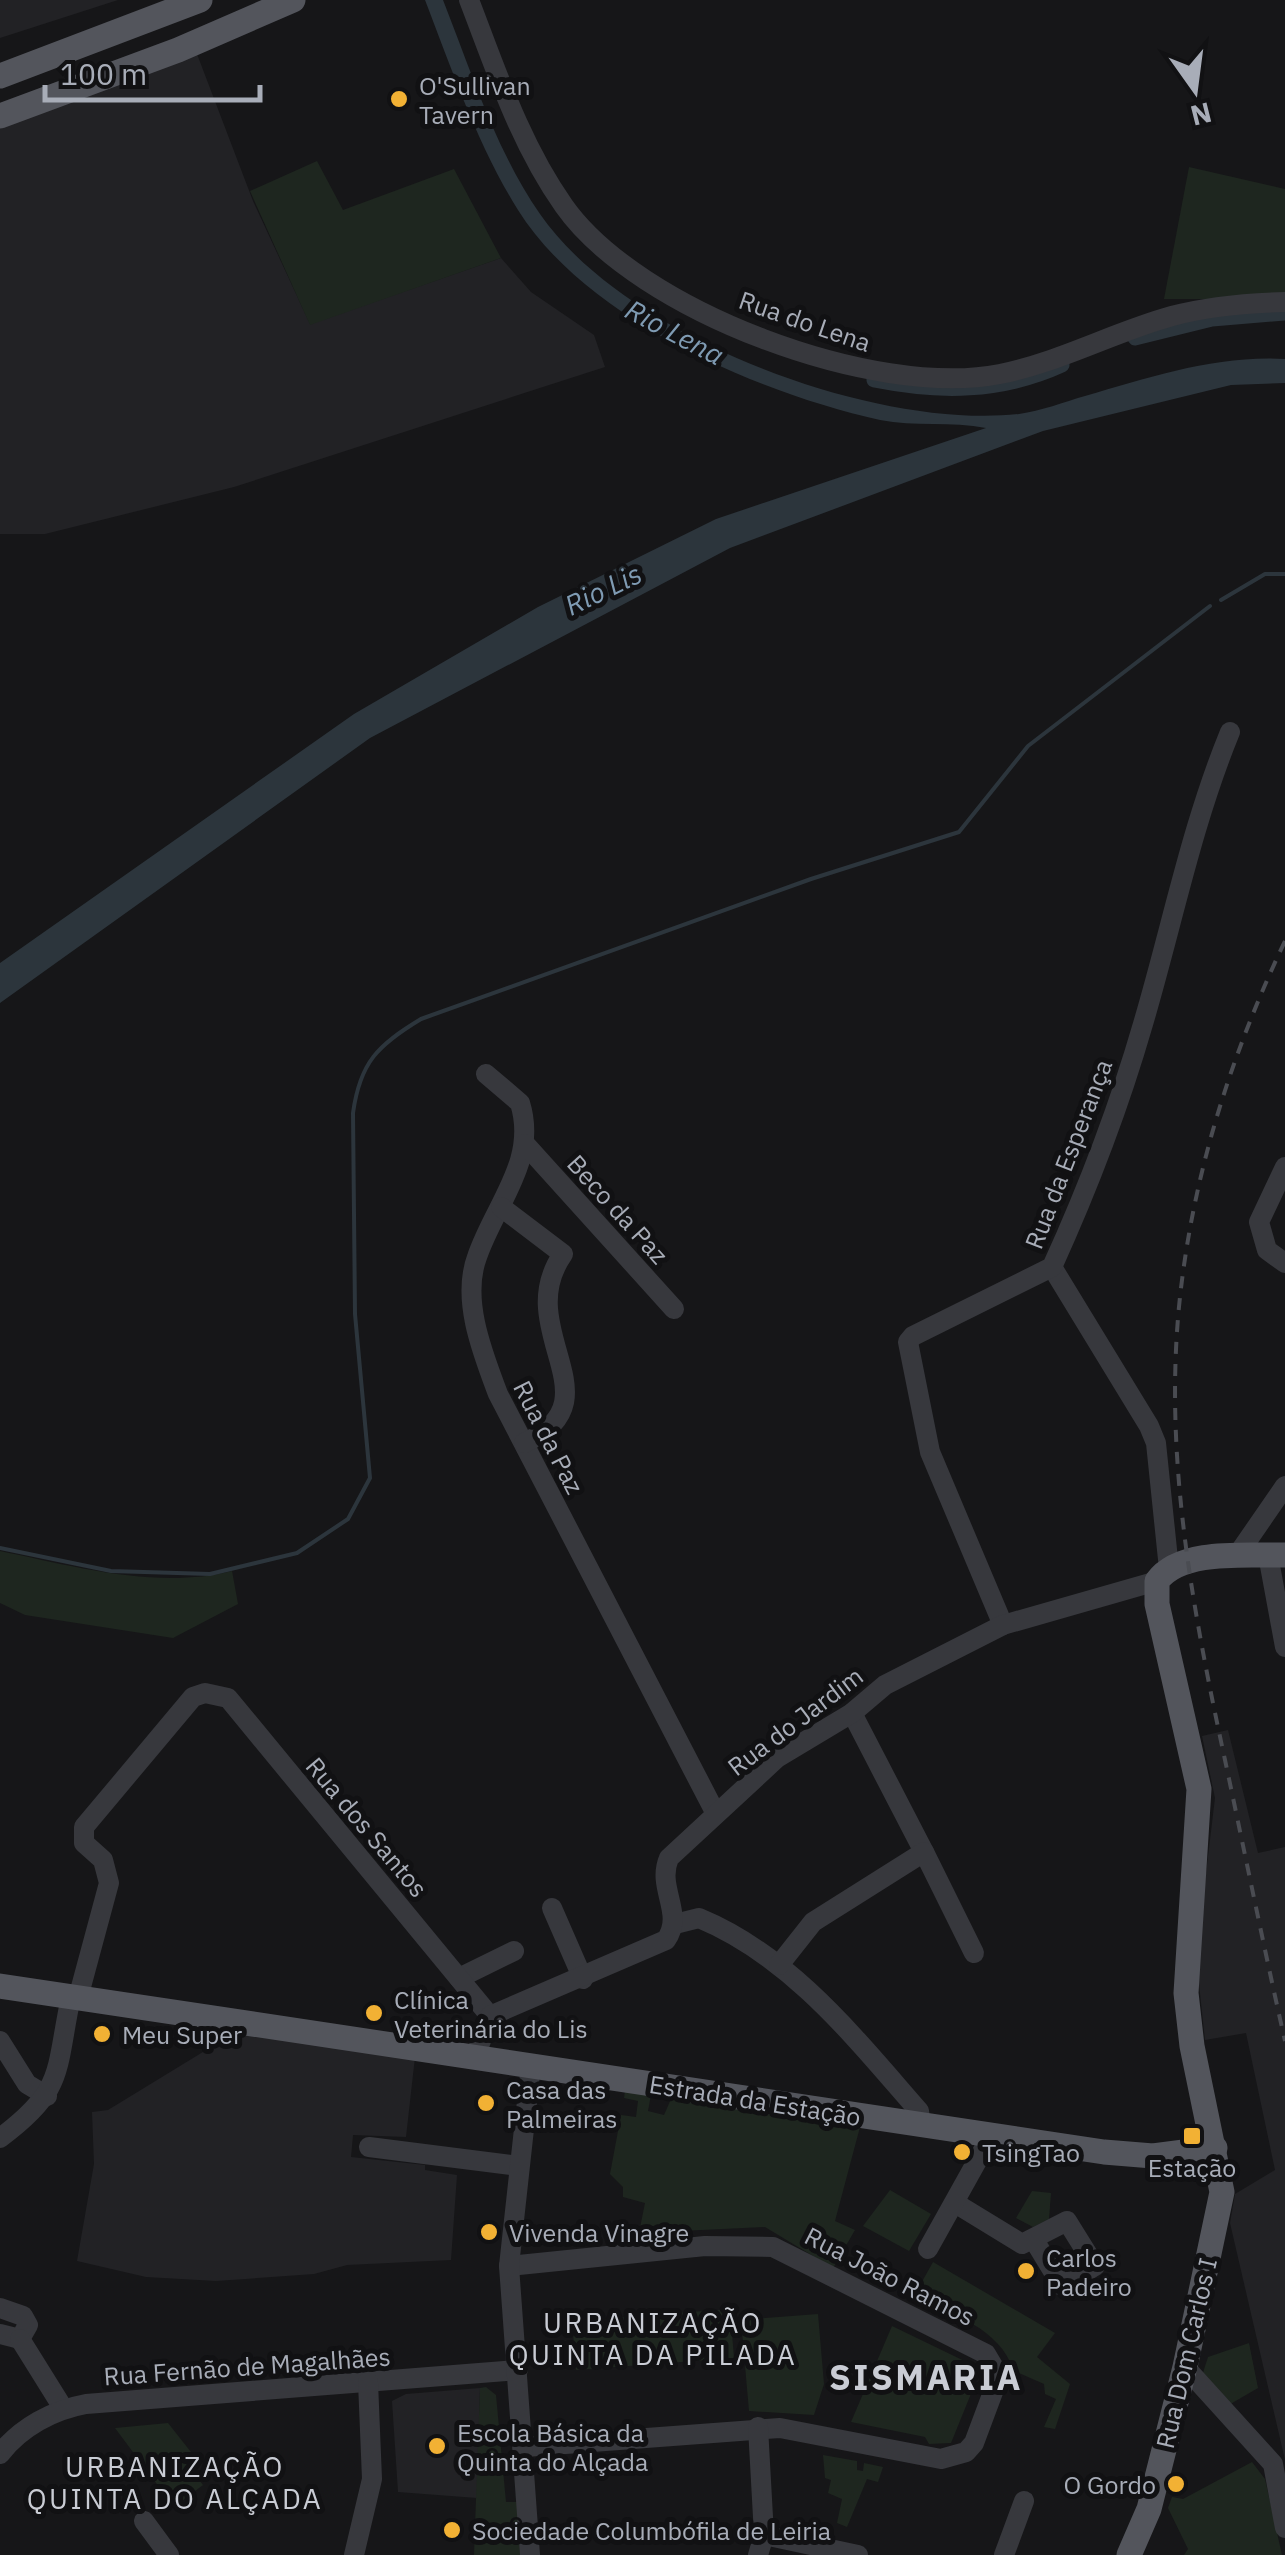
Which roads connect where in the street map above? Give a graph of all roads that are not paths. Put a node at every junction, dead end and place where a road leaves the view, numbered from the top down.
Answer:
1 (200, 0) edge
2 (293, 0) edge
3 (469, 0) edge
4 (0, 76) edge
5 (0, 116) edge
6 (1285, 302) edge
7 (1230, 732) dead end
8 (486, 1074) dead end
9 (526, 1144) junction
10 (1285, 1167) edge
11 (501, 1207) junction
12 (1285, 1263) edge
13 (1052, 1266) junction
14 (674, 1308) dead end
15 (524, 1443) junction
16 (1285, 1486) edge
17 (1277, 1555) edge
18 (1236, 1557) junction
19 (1163, 1575) junction
20 (1003, 1624) junction
21 (1285, 1646) edge
22 (852, 1713) junction
23 (716, 1814) junction
24 (924, 1852) junction
25 (552, 1908) dead end
26 (674, 1924) junction
27 (514, 1951) dead end
28 (974, 1954) dead end
29 (779, 1965) junction
30 (459, 1978) junction
31 (583, 1979) junction
32 (0, 1986) edge
33 (74, 1998) junction
34 (490, 2016) junction
35 (0, 2042) edge
36 (475, 2056) junction
37 (532, 2065) junction
38 (47, 2096) junction
39 (920, 2126) junction
40 (991, 2136) junction
41 (0, 2138) edge
42 (369, 2146) dead end
43 (1214, 2148) junction
44 (518, 2166) junction
45 (955, 2203) junction
46 (1034, 2240) dead end
47 (928, 2249) dead end
48 (509, 2266) junction
49 (0, 2308) edge
50 (10, 2336) edge
51 (1185, 2367) junction
52 (518, 2370) junction
53 (368, 2382) junction
54 (62, 2408) junction
55 (758, 2427) junction
56 (524, 2447) junction
57 (0, 2454) edge
58 (1024, 2501) dead end
59 (144, 2521) dead end
60 (1285, 2528) edge
61 (761, 2545) edge
62 (169, 2555) edge
63 (354, 2555) edge
64 (530, 2555) edge
65 (858, 2555) edge
66 (1004, 2555) edge
67 (1130, 2555) edge

1 - 4 main road
2 - 5 main road
3 - 6 street, Rua do Lena
7 - 13 street, Rua da Esperança
8 - 9 street
9 - 11 street, Rua da Paz
9 - 14 street, Beco da Paz
10 - 12 street
11 - 15 street, Rua da Paz
11 - 15 street
13 - 19 street
13 - 20 street, Rua da Esperança
15 - 23 street, Rua da Paz
16 - 18 street
17 - 18 main road
17 - 21 street
18 - 19 main road
19 - 20 street, Rua do Jardim
19 - 43 main road, Rua Dom Carlos I
20 - 22 street, Rua do Jardim
22 - 23 street, Rua do Jardim
22 - 24 street
23 - 26 street, Rua do Jardim
24 - 28 street
24 - 29 street
25 - 31 street
26 - 29 street
26 - 31 street
27 - 30 street
29 - 39 street
30 - 33 street, Rua dos Santos
30 - 34 street, Rua dos Santos
31 - 34 street
32 - 33 main road, Estrada da Estação
33 - 36 main road, Estrada da Estação
33 - 38 street
34 - 36 street
35 - 38 street
36 - 37 main road, Estrada da Estação
37 - 39 main road, Estrada da Estação
37 - 44 street
38 - 41 street
39 - 40 main road, Estrada da Estação
40 - 43 main road, Estrada da Estação
40 - 45 street
42 - 44 street
43 - 51 main road, Rua Dom Carlos I
44 - 48 street
45 - 46 street
45 - 47 street
48 - 52 street
48 - 55 street, Rua João Ramos
49 - 50 street
50 - 54 street
51 - 60 street
51 - 67 main road, Rua Dom Carlos I
52 - 53 street, Rua Fernão de Magalhães
52 - 56 street
53 - 54 street, Rua Fernão de Magalhães
53 - 63 street
54 - 57 street
55 - 56 street
55 - 61 street
56 - 64 street
58 - 66 street
59 - 62 street
61 - 65 street

